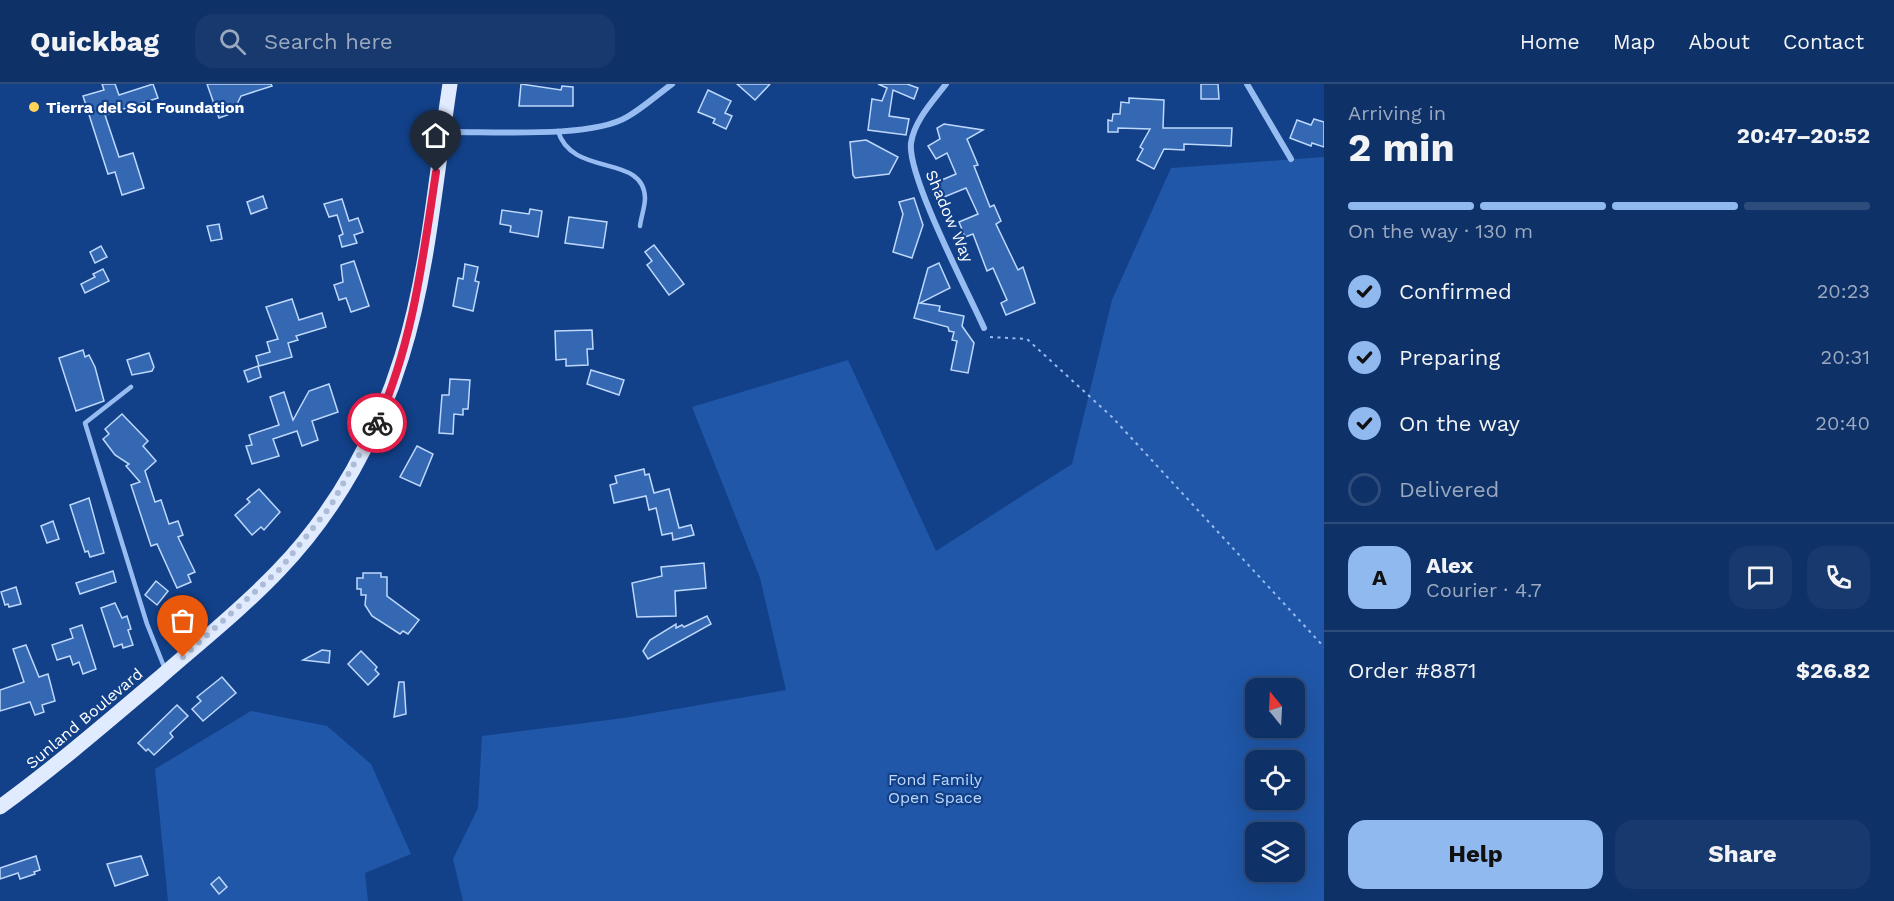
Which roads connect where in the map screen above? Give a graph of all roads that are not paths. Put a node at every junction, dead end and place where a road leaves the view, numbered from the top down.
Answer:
1 (450, 84) edge
2 (672, 84) edge
3 (946, 84) edge
4 (1247, 84) edge
5 (558, 131) junction
6 (442, 132) junction
7 (1291, 159) dead end
8 (640, 226) dead end
9 (984, 328) road end
10 (131, 387) dead end
11 (165, 672) junction
12 (0, 807) edge

1 - 6 main road, Sunland Boulevard
2 - 5 street
3 - 9 street, Shadow Way
4 - 7 street
5 - 6 street
5 - 8 lane
6 - 11 main road, Sunland Boulevard
10 - 11 lane
11 - 12 main road, Sunland Boulevard

